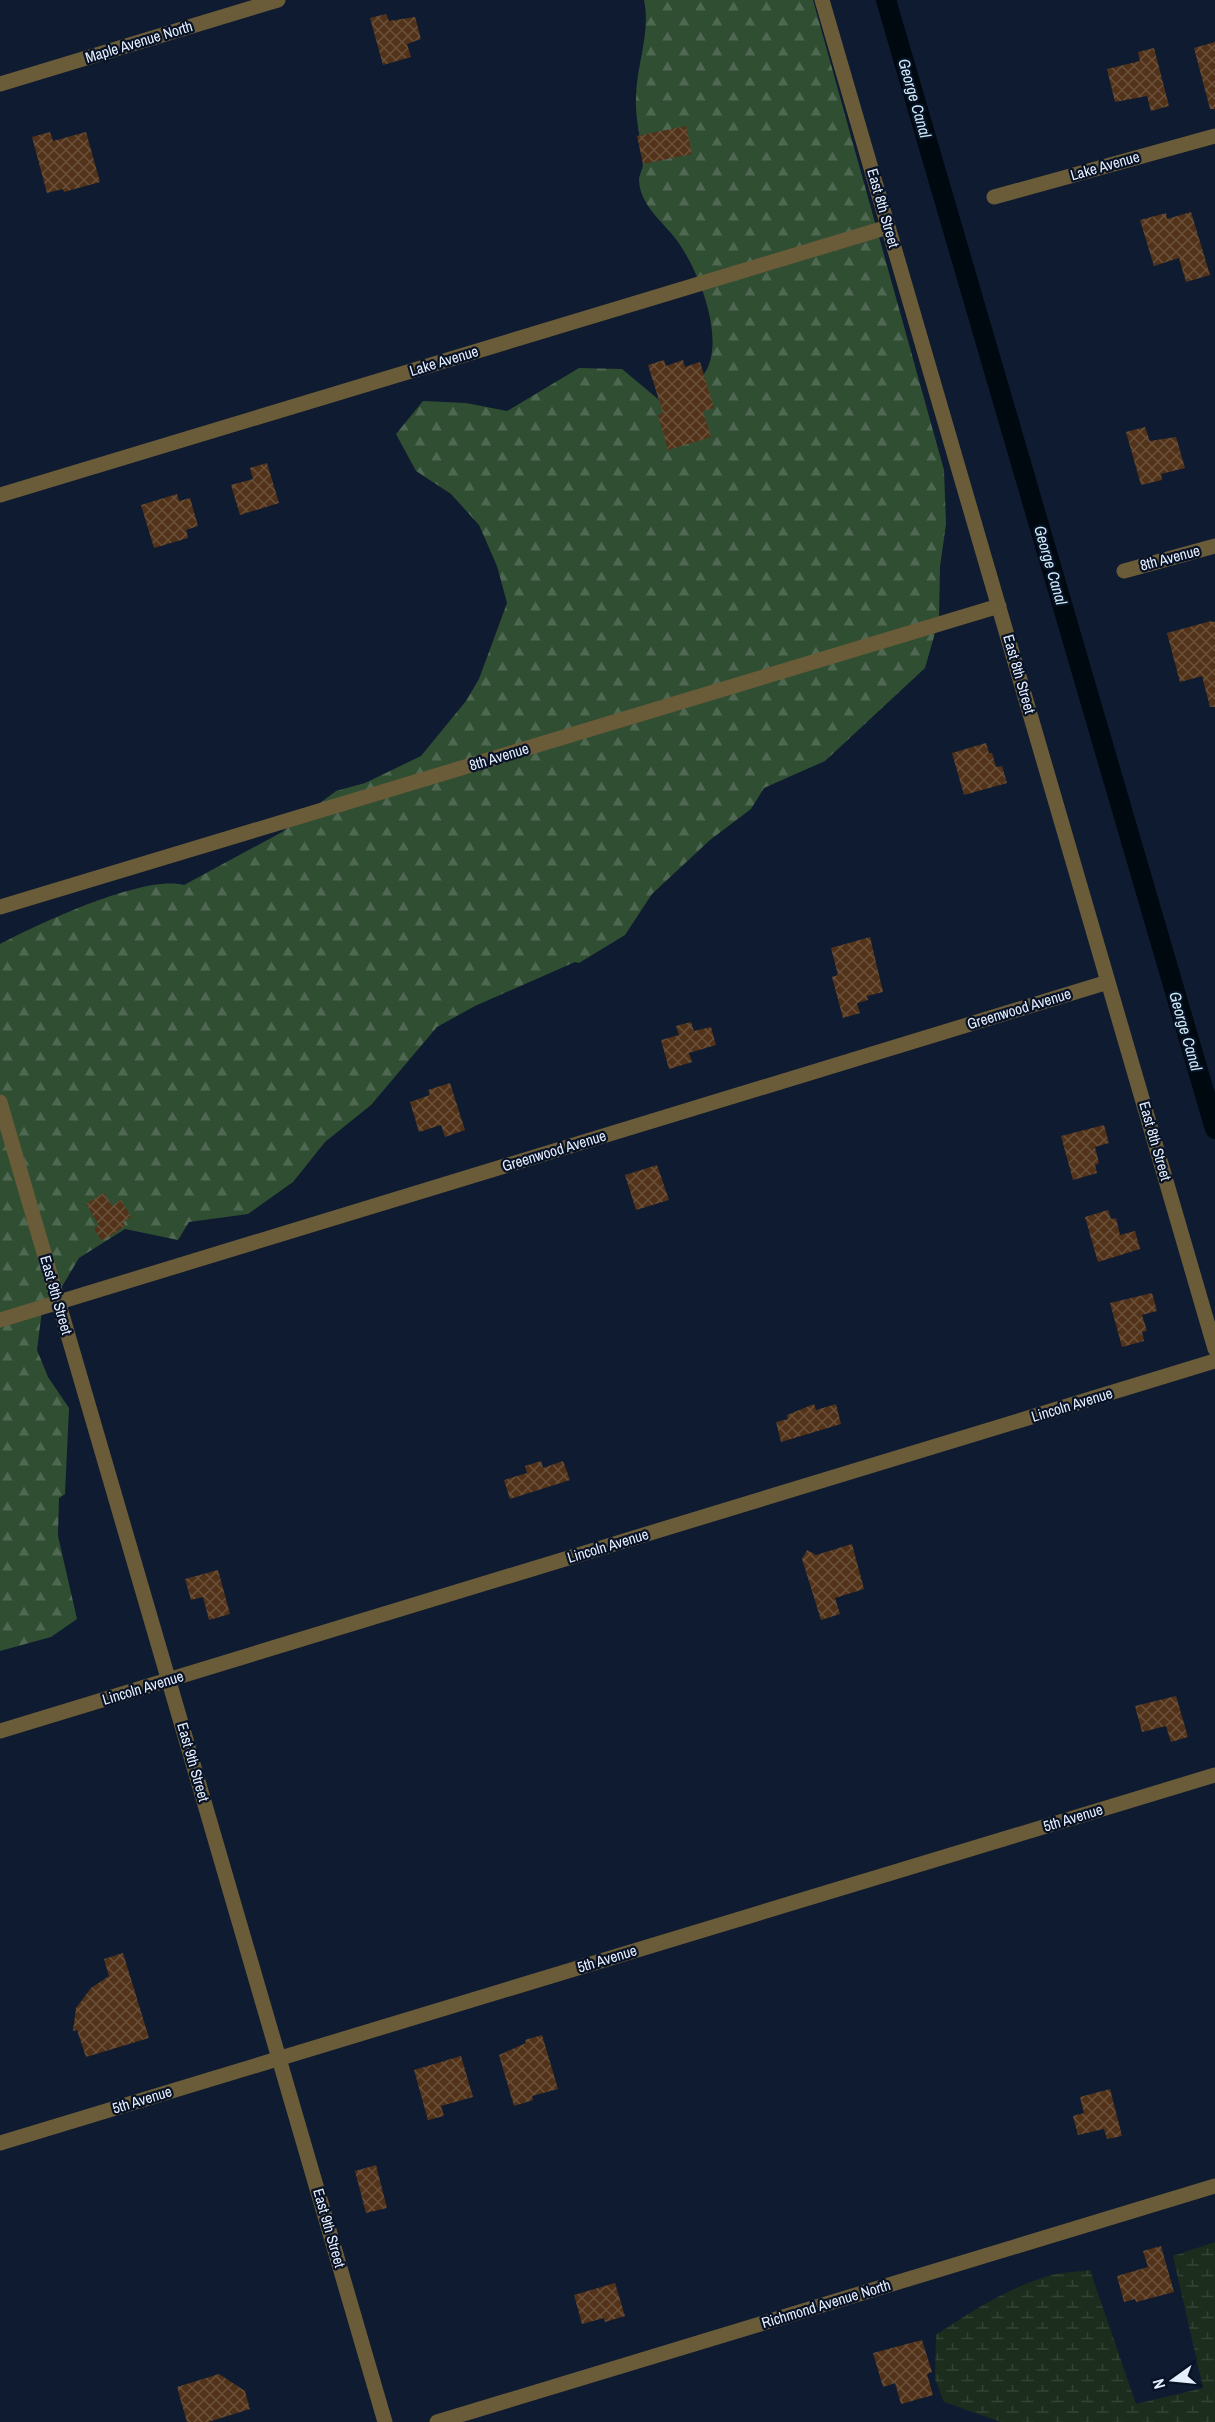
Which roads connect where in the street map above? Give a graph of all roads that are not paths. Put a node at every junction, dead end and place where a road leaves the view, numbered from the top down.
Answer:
1 (278, 0) edge
2 (822, 0) edge
3 (0, 84) edge
4 (1215, 136) edge
5 (994, 197) dead end
6 (888, 226) junction
7 (0, 495) edge
8 (1215, 546) edge
9 (1124, 571) dead end
10 (999, 606) junction
11 (0, 908) edge
12 (1108, 982) junction
13 (0, 1102) edge
14 (58, 1302) junction
15 (0, 1320) edge
16 (1215, 1349) edge
17 (1215, 1361) edge
18 (169, 1680) junction
19 (0, 1731) edge
20 (1215, 1775) edge
21 (279, 2058) junction
22 (0, 2144) edge
23 (1215, 2186) edge
24 (385, 2422) edge
25 (437, 2422) edge

1 - 3 street, Maple Avenue North
2 - 6 street, East 8th Street
4 - 5 street, Lake Avenue
6 - 7 street, Lake Avenue
6 - 10 street, East 8th Street
8 - 9 street, 8th Avenue
10 - 11 street, 8th Avenue
10 - 12 street, East 8th Street
12 - 14 street, Greenwood Avenue
12 - 16 street, East 8th Street
13 - 14 street, East 9th Street
14 - 15 street, Greenwood Avenue
14 - 18 street, East 9th Street
17 - 18 street, Lincoln Avenue
18 - 19 street, Lincoln Avenue
18 - 21 street, East 9th Street
20 - 21 street, 5th Avenue
21 - 22 street, 5th Avenue
21 - 24 street, East 9th Street
23 - 25 street, Richmond Avenue North

